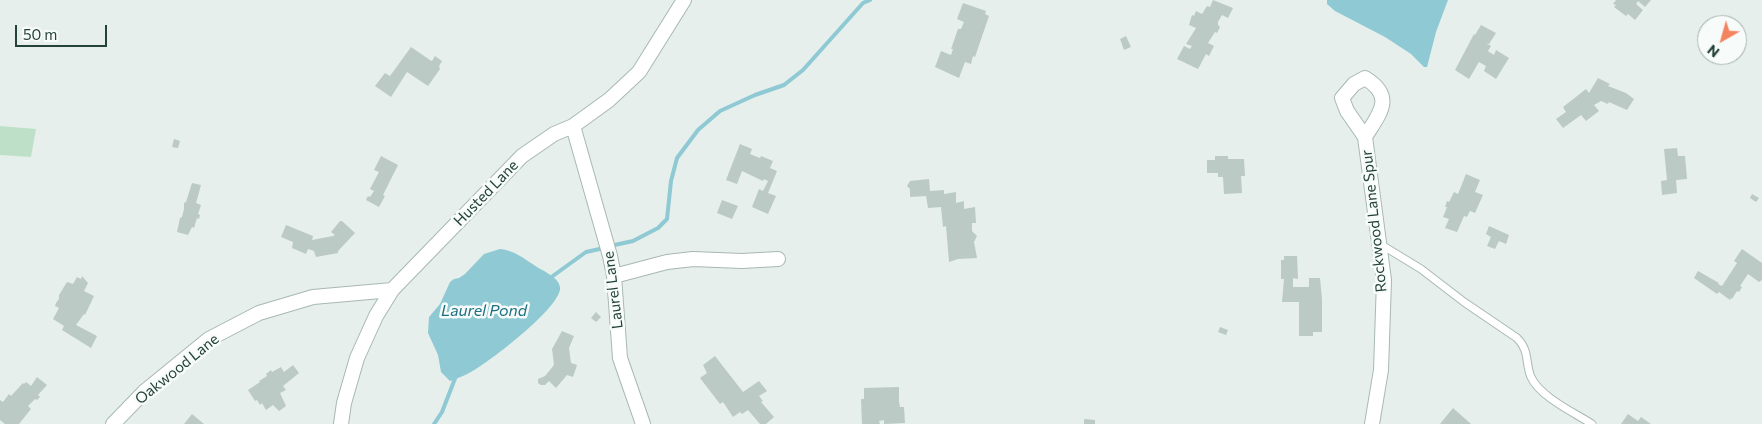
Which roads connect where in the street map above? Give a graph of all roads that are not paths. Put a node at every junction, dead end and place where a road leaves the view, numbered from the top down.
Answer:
1 (684, 0) edge
2 (573, 126) junction
3 (1365, 137) dead end
4 (1378, 243) junction
5 (778, 259) dead end
6 (614, 276) junction
7 (392, 290) junction
8 (114, 424) edge
9 (341, 424) edge
10 (643, 424) edge
11 (1372, 424) edge
12 (1592, 424) edge

1 - 2 street, Husted Lane
2 - 6 street, Laurel Lane
2 - 7 street, Husted Lane
3 - 4 street, Rockwood Lane Spur
4 - 11 street, Rockwood Lane Spur
4 - 12 lane
5 - 6 street
6 - 10 street, Laurel Lane
7 - 8 street, Oakwood Lane
7 - 9 street, Husted Lane

